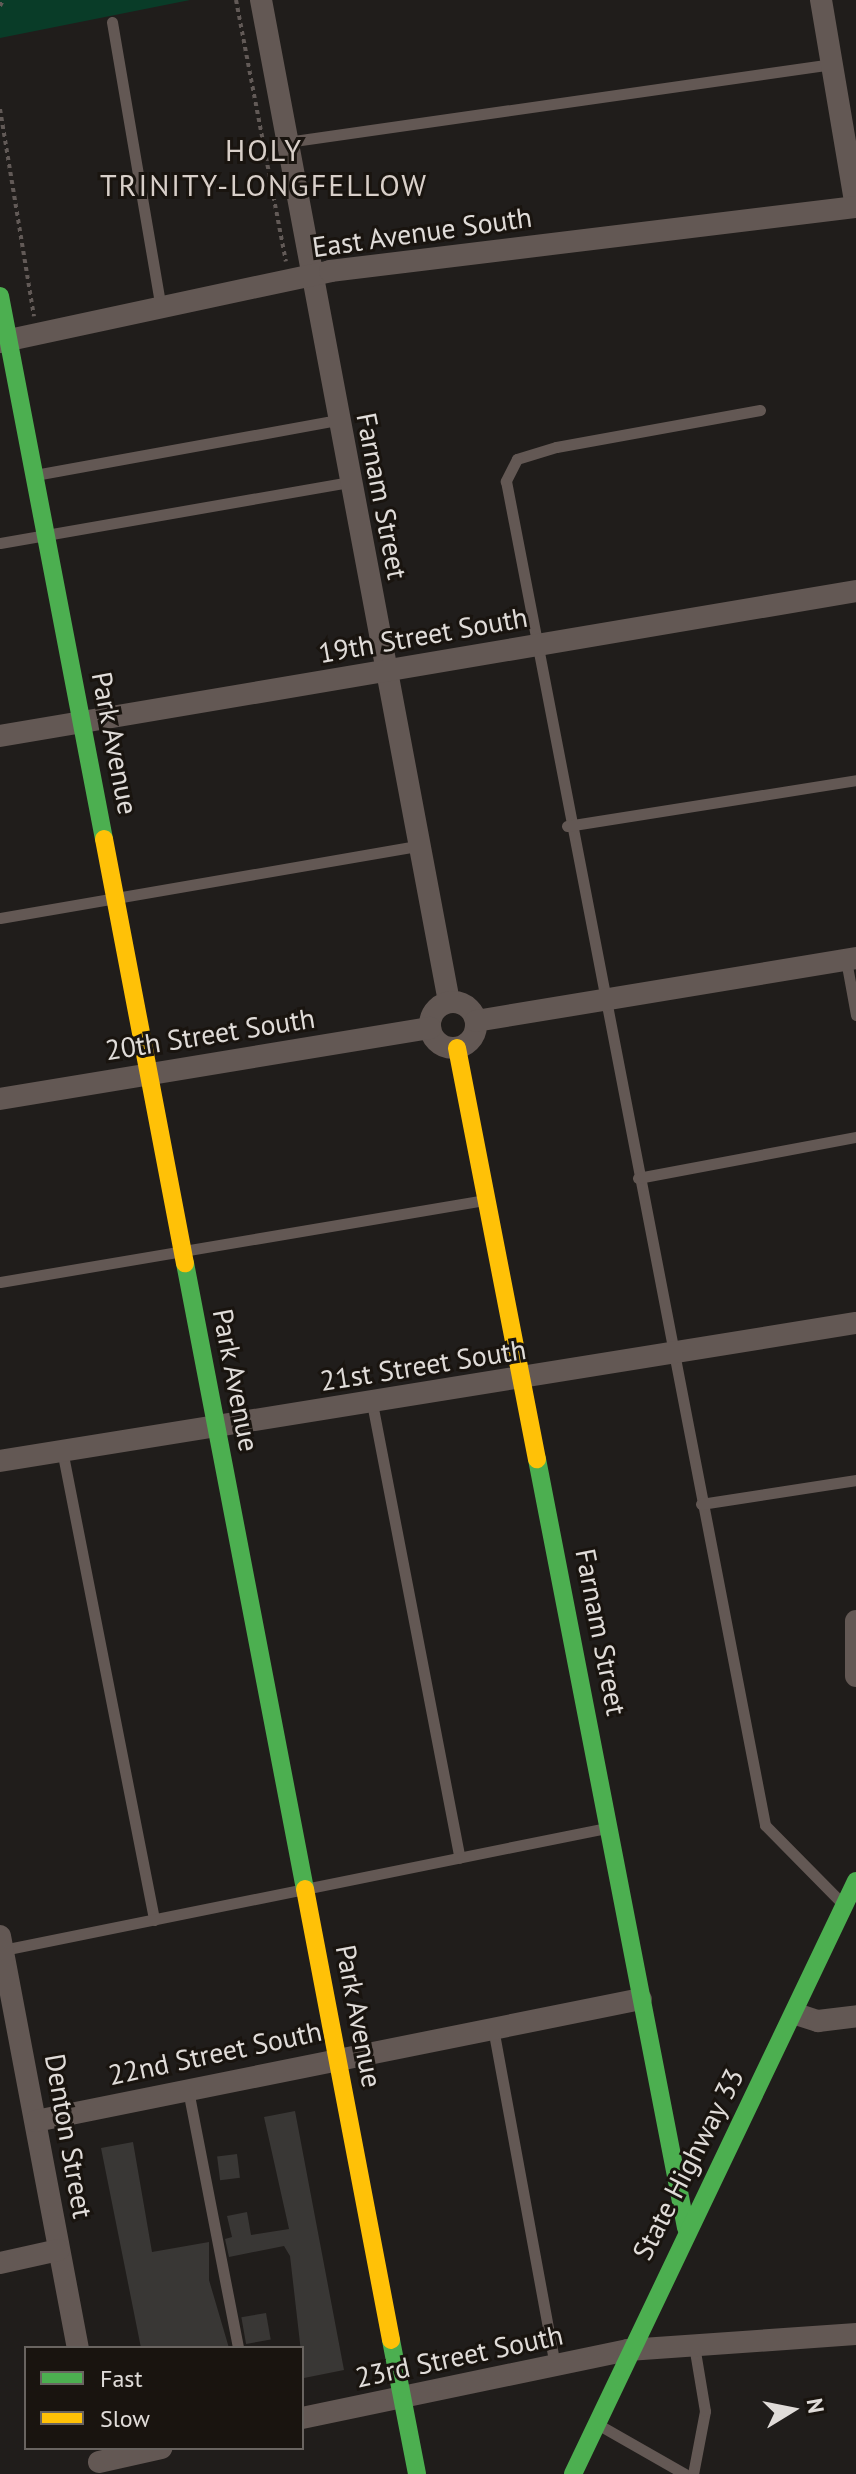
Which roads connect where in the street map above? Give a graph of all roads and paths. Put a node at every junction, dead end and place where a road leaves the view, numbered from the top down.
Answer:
1 (3, 0) edge
2 (236, 0) edge
3 (261, 0) edge
4 (821, 0) edge
5 (0, 6) edge
6 (112, 22) dead end
7 (832, 64) junction
8 (0, 109) edge
9 (287, 142) junction
10 (856, 206) edge
11 (300, 280) junction
12 (0, 296) edge
13 (161, 309) junction
14 (37, 334) junction
15 (4, 341) edge
16 (760, 410) dead end
17 (338, 420) junction
18 (33, 475) junction
19 (349, 482) junction
20 (46, 536) junction
21 (0, 543) edge
22 (856, 591) edge
23 (534, 646) junction
24 (385, 672) junction
25 (83, 723) junction
26 (0, 736) edge
27 (856, 780) edge
28 (567, 826) junction
29 (417, 846) junction
30 (115, 898) junction
31 (0, 918) edge
32 (851, 959) edge
33 (603, 1001) junction
34 (449, 1002) junction
35 (856, 1015) edge
36 (476, 1021) junction
37 (430, 1028) junction
38 (457, 1048) junction
39 (149, 1073) junction
40 (0, 1099) edge
41 (856, 1137) edge
42 (638, 1178) junction
43 (487, 1199) junction
44 (184, 1253) junction
45 (0, 1282) edge
46 (856, 1323) edge
47 (673, 1355) junction
48 (521, 1379) junction
49 (372, 1403) junction
50 (216, 1429) junction
51 (62, 1450) junction
52 (0, 1461) edge
53 (856, 1480) edge
54 (701, 1504) junction
55 (856, 1621) edge
56 (856, 1676) edge
57 (608, 1828) junction
58 (460, 1858) junction
59 (856, 1881) edge
60 (306, 1891) junction
61 (844, 1905) junction
62 (154, 1920) junction
63 (1, 1943) edge
64 (641, 1999) junction
65 (796, 2014) junction
66 (856, 2016) edge
67 (493, 2028) junction
68 (339, 2059) junction
69 (188, 2090) junction
70 (36, 2121) junction
71 (686, 2228) junction
72 (59, 2250) junction
73 (0, 2263) edge
74 (856, 2334) edge
75 (694, 2344) junction
76 (78, 2346) edge
77 (238, 2346) edge
78 (628, 2350) junction
79 (555, 2366) junction
80 (403, 2400) junction
81 (304, 2418) edge
82 (596, 2423) junction
83 (151, 2450) edge
84 (99, 2461) edge
85 (417, 2474) edge
86 (573, 2474) edge
87 (685, 2474) edge
88 (693, 2474) edge

1 - 5 path
2 - 11 path
3 - 9 street, Farnam Street
4 - 7 street
6 - 13 lane
7 - 9 lane
7 - 10 street
8 - 14 path
9 - 11 street, Farnam Street
10 - 11 street, East Avenue South
11 - 13 street, East Avenue South
11 - 17 street, Farnam Street
12 - 15 street, Park Avenue
13 - 14 street, East Avenue South
14 - 15 street, East Avenue South
15 - 18 street, Park Avenue
16 - 23 lane
17 - 18 lane
17 - 19 street, Farnam Street
18 - 20 street, Park Avenue
19 - 20 lane
19 - 24 street, Farnam Street
20 - 21 lane
20 - 25 street, Park Avenue
22 - 23 street, 19th Street South
23 - 24 street, 19th Street South
23 - 28 lane
24 - 25 street, 19th Street South
24 - 29 street, Farnam Street
25 - 26 street, 19th Street South
25 - 30 street, Park Avenue
27 - 28 lane
28 - 33 lane
29 - 30 lane
29 - 34 street, Farnam Street
30 - 31 lane
30 - 39 street, Park Avenue
32 - 33 street
32 - 35 lane
33 - 36 street
33 - 42 lane
34 - 36 street
34 - 37 street
36 - 38 street
37 - 38 street
37 - 39 street, 20th Street South
38 - 43 street, Farnam Street
39 - 40 street, 20th Street South
39 - 44 street, Park Avenue
41 - 42 lane
42 - 47 lane
43 - 44 lane
43 - 48 street, Farnam Street
44 - 45 lane
44 - 50 street, Park Avenue
46 - 47 street, 21st Street South
47 - 48 street, 21st Street South
47 - 54 lane
48 - 49 street, 21st Street South
48 - 57 street, Farnam Street
49 - 50 street, 21st Street South
49 - 58 lane
50 - 51 street, 21st Street South
50 - 60 street, Park Avenue
51 - 52 street, 21st Street South
51 - 62 lane
53 - 54 lane
54 - 61 lane
55 - 56 street
57 - 58 lane
57 - 64 street, Farnam Street
58 - 60 lane
59 - 61 street, State Highway 33
60 - 62 lane
60 - 68 street, Park Avenue
61 - 65 street, State Highway 33
62 - 63 lane
63 - 70 street, Denton Street
64 - 67 street, 22nd Street South
64 - 71 street, Farnam Street
65 - 66 street
65 - 71 street, State Highway 33
67 - 68 street, 22nd Street South
67 - 79 lane
68 - 69 street, 22nd Street South
68 - 80 street, Park Avenue
69 - 70 street, 22nd Street South
69 - 77 lane
70 - 72 street, Denton Street
71 - 78 street, State Highway 33
72 - 73 street
72 - 76 street, Denton Street
74 - 75 street, 23rd Street South
75 - 78 street, 23rd Street South
75 - 88 lane
78 - 79 street, 23rd Street South
78 - 82 street, State Highway 33
79 - 80 street, 23rd Street South
80 - 81 street, 23rd Street South
80 - 85 street, Park Avenue
82 - 86 street, State Highway 33
82 - 87 lane
83 - 84 street

